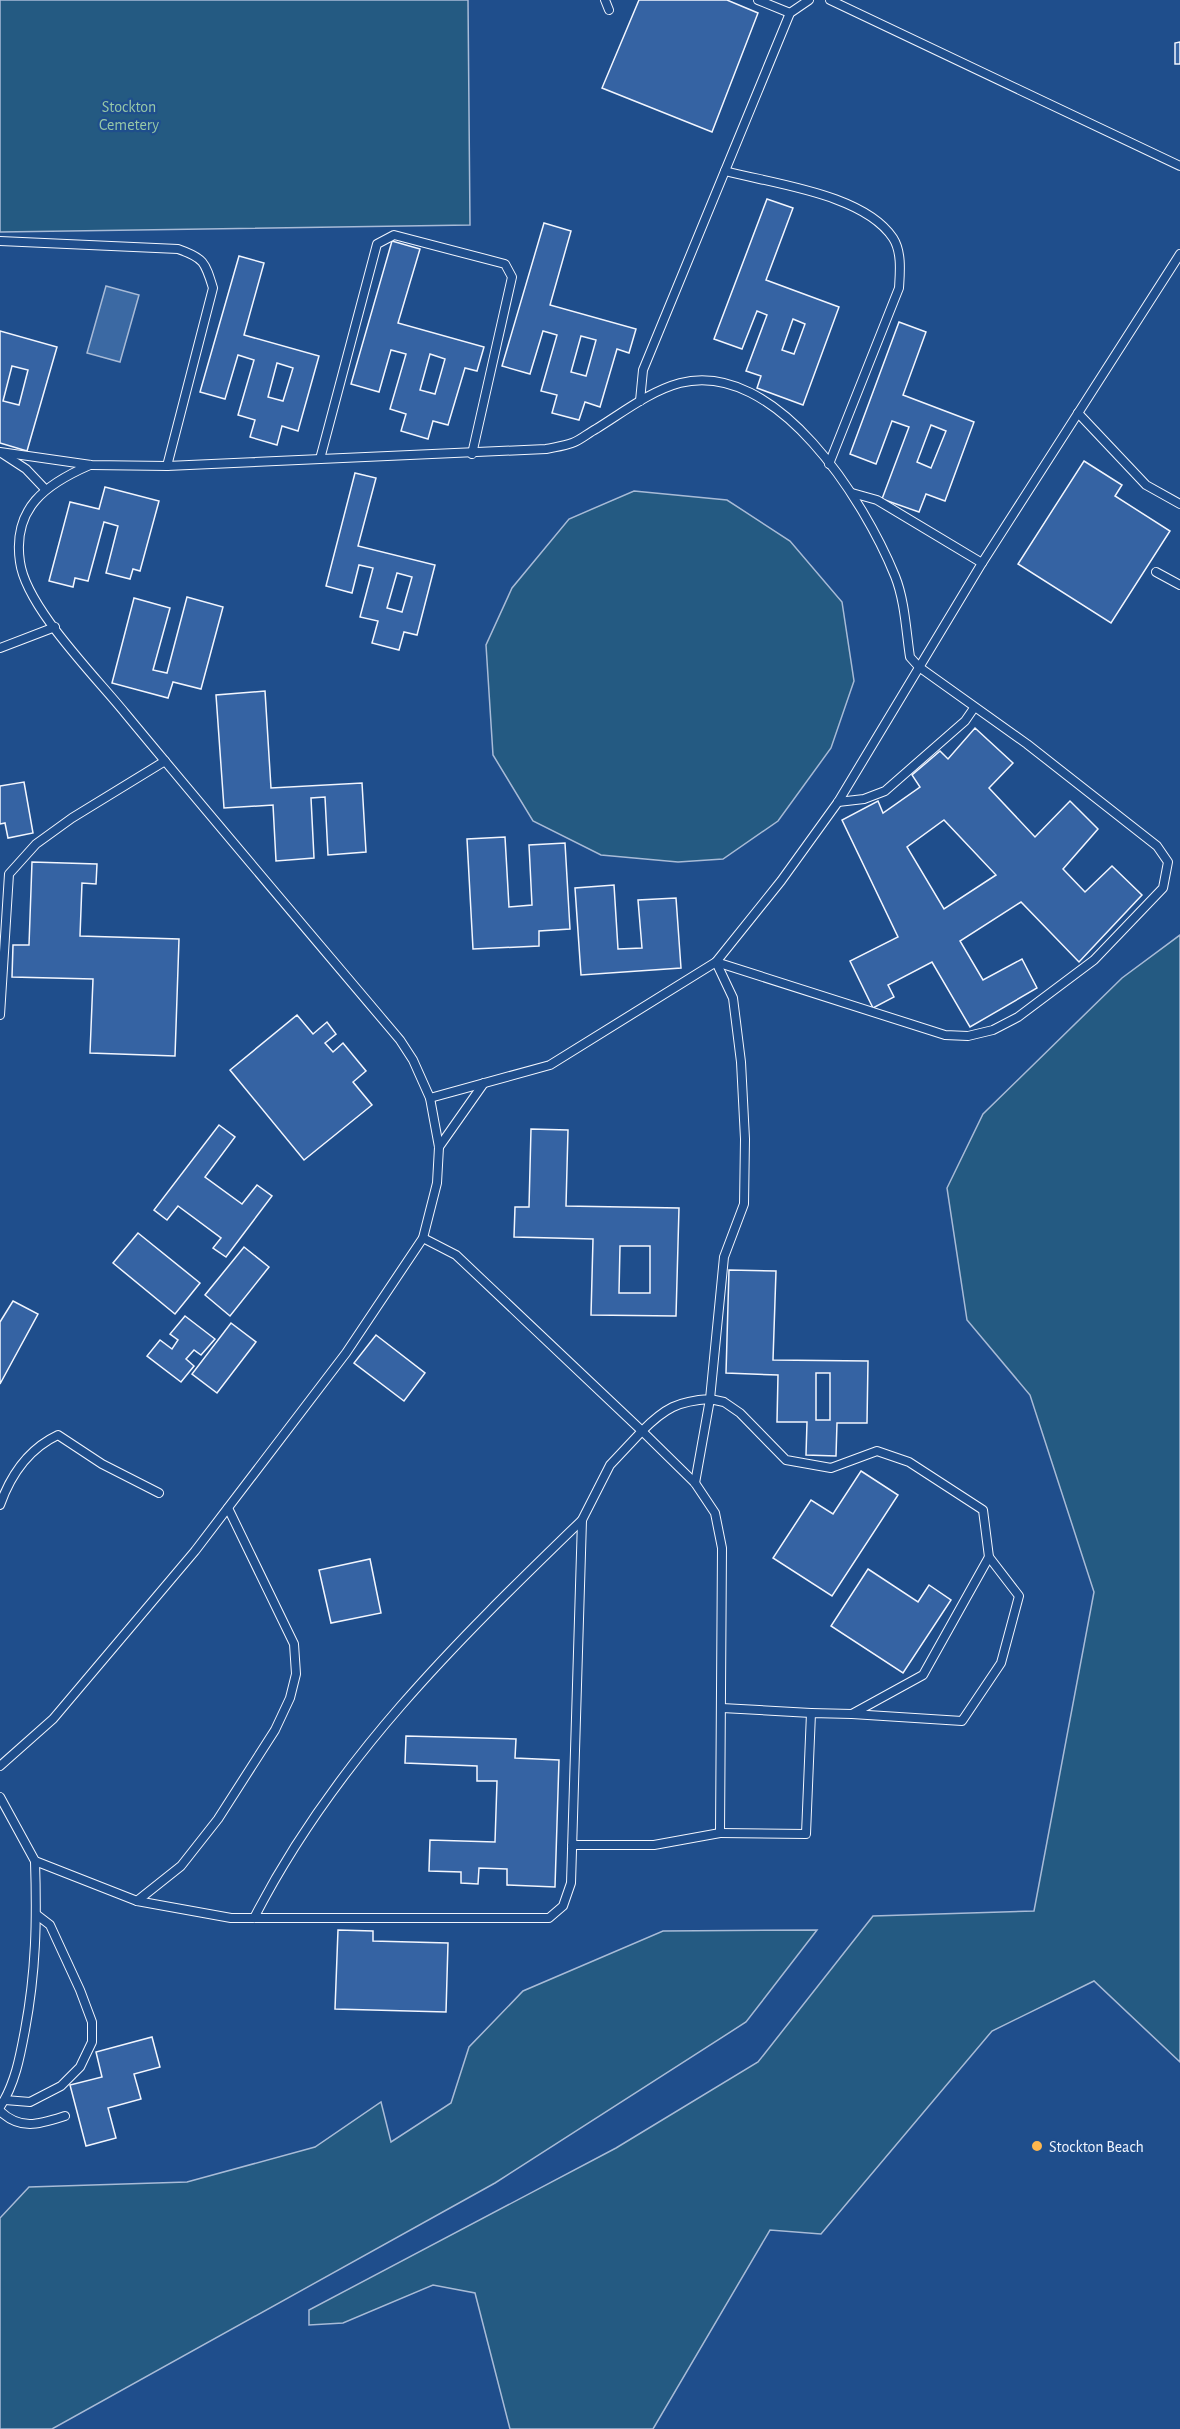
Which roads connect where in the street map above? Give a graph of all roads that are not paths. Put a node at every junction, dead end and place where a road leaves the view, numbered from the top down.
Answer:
1 (606, 0) edge
2 (758, 0) edge
3 (808, 0) edge
4 (830, 0) edge
5 (609, 10) dead end
6 (790, 13) junction
7 (1180, 166) edge
8 (725, 171) junction
9 (0, 241) edge
10 (1180, 254) edge
11 (640, 401) junction
12 (1078, 413) junction
13 (0, 452) edge
14 (472, 454) junction
15 (320, 459) junction
16 (829, 464) junction
17 (91, 465) junction
18 (167, 466) junction
19 (45, 489) junction
20 (852, 493) junction
21 (1180, 504) edge
22 (982, 563) junction
23 (1156, 572) dead end
24 (1180, 585) edge
25 (55, 627) junction
26 (0, 648) edge
27 (919, 667) junction
28 (974, 708) junction
29 (165, 760) junction
30 (838, 802) junction
31 (716, 962) junction
32 (0, 1015) edge
33 (484, 1083) junction
34 (430, 1098) junction
35 (439, 1147) junction
36 (423, 1238) junction
37 (710, 1399) junction
38 (642, 1431) junction
39 (695, 1482) junction
40 (159, 1493) dead end
41 (0, 1505) edge
42 (228, 1508) junction
43 (582, 1520) junction
44 (989, 1557) junction
45 (722, 1708) junction
46 (811, 1713) junction
47 (852, 1714) junction
48 (0, 1765) edge
49 (0, 1797) edge
50 (720, 1833) junction
51 (572, 1845) junction
52 (35, 1861) junction
53 (137, 1901) junction
54 (37, 1915) junction
55 (254, 1918) junction
56 (2, 2106) edge
57 (65, 2116) dead end

1 - 5 lane
2 - 6 lane
3 - 6 lane
4 - 7 lane
6 - 8 lane
8 - 11 lane
8 - 16 lane
9 - 18 lane
10 - 12 lane
11 - 14 lane
11 - 16 lane
12 - 21 lane
12 - 22 lane
13 - 17 lane
13 - 19 lane
14 - 15 lane
14 - 15 lane
15 - 18 lane
16 - 20 lane
17 - 18 lane
17 - 19 lane
19 - 25 lane
20 - 22 lane
20 - 27 lane
22 - 27 lane
23 - 24 lane
25 - 26 lane
25 - 29 lane
27 - 28 lane
27 - 30 lane
28 - 30 lane
28 - 31 lane
29 - 32 lane
29 - 34 lane
30 - 31 lane
31 - 33 lane
31 - 37 lane
33 - 34 lane
33 - 35 lane
34 - 35 lane
35 - 36 lane
36 - 38 lane
36 - 42 lane
37 - 38 lane
37 - 39 lane
37 - 44 lane
38 - 39 lane
38 - 43 lane
39 - 45 lane
40 - 41 lane
42 - 48 lane
42 - 53 lane
43 - 51 lane
43 - 55 lane
44 - 47 lane
44 - 47 lane
45 - 46 lane
45 - 50 lane
46 - 47 lane
46 - 50 lane
49 - 52 lane
50 - 51 lane
51 - 55 lane
52 - 53 lane
52 - 54 lane
53 - 55 lane
54 - 56 lane
54 - 56 lane
56 - 57 lane

